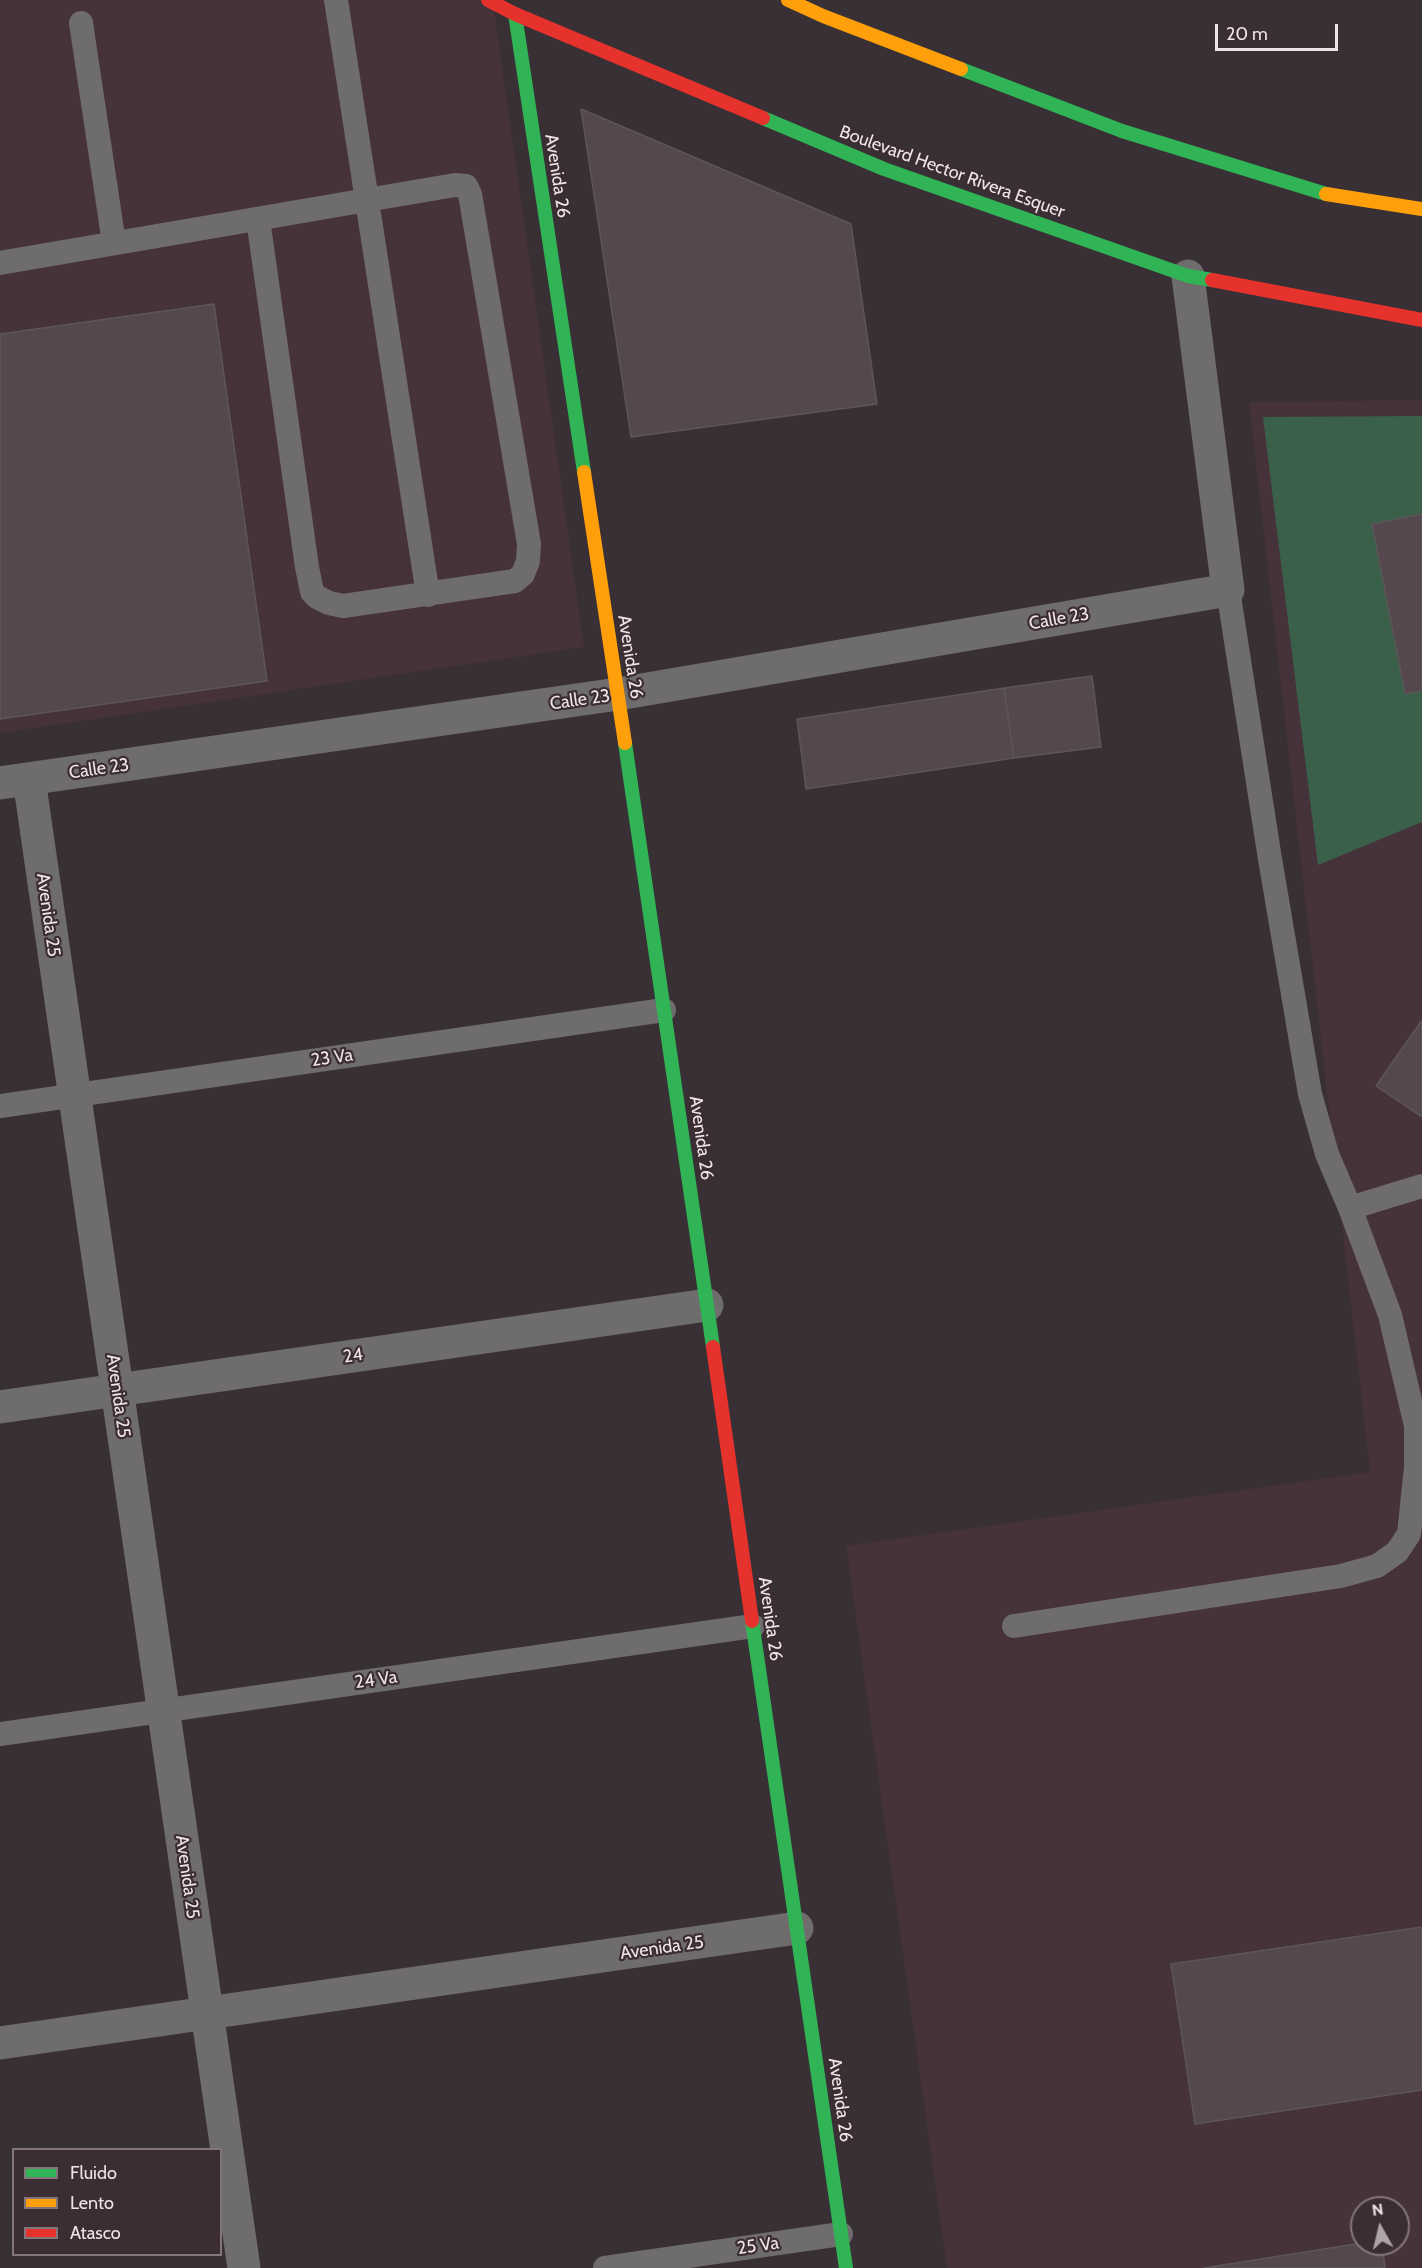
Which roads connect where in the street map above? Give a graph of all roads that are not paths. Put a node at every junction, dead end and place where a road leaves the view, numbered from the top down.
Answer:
1 (336, 0) edge
2 (488, 0) edge
3 (788, 0) edge
4 (514, 14) junction
5 (81, 23) dead end
6 (367, 200) junction
7 (1422, 210) edge
8 (258, 219) junction
9 (114, 243) junction
10 (0, 261) edge
11 (1188, 276) junction
12 (1422, 320) edge
13 (1228, 590) junction
14 (428, 595) junction
15 (618, 694) junction
16 (14, 781) edge
17 (664, 1010) junction
18 (74, 1095) junction
19 (0, 1106) edge
20 (1422, 1186) edge
21 (1350, 1208) junction
22 (707, 1305) junction
23 (117, 1390) junction
24 (0, 1407) edge
25 (753, 1626) junction
26 (1014, 1626) dead end
27 (163, 1711) junction
28 (0, 1734) edge
29 (797, 1928) junction
30 (207, 2013) junction
31 (0, 2043) edge
32 (841, 2234) junction
33 (244, 2268) edge
34 (604, 2268) edge
35 (846, 2268) edge

1 - 6 lane
2 - 4 street, Boulevard Hector Rivera Esquer
3 - 7 street
4 - 11 street, Boulevard Hector Rivera Esquer
4 - 15 street, Avenida 26
5 - 9 lane
6 - 8 lane
6 - 14 lane
6 - 14 lane
8 - 9 lane
8 - 14 lane
9 - 10 lane
11 - 12 street, Boulevard Hector Rivera Esquer
11 - 13 street
13 - 15 street, Calle 23
13 - 21 lane
15 - 16 street, Calle 23
15 - 17 street, Avenida 26
16 - 18 street, Avenida 25
17 - 18 lane, 23 Va
17 - 22 street, Avenida 26
18 - 19 lane, 23 Va
18 - 23 street, Avenida 25
20 - 21 lane
21 - 26 lane
22 - 23 street, 24
22 - 25 street, Avenida 26
23 - 24 street, 24
23 - 27 street, Avenida 25
25 - 27 lane, 24 Va
25 - 29 street, Avenida 26
27 - 28 lane, 24 Va
27 - 30 street, Avenida 25
29 - 30 street, Avenida 25
29 - 32 street, Avenida 26
30 - 31 street, Avenida 25
30 - 33 street, Avenida 25
32 - 34 lane, 25 Va
32 - 35 street, Avenida 26

